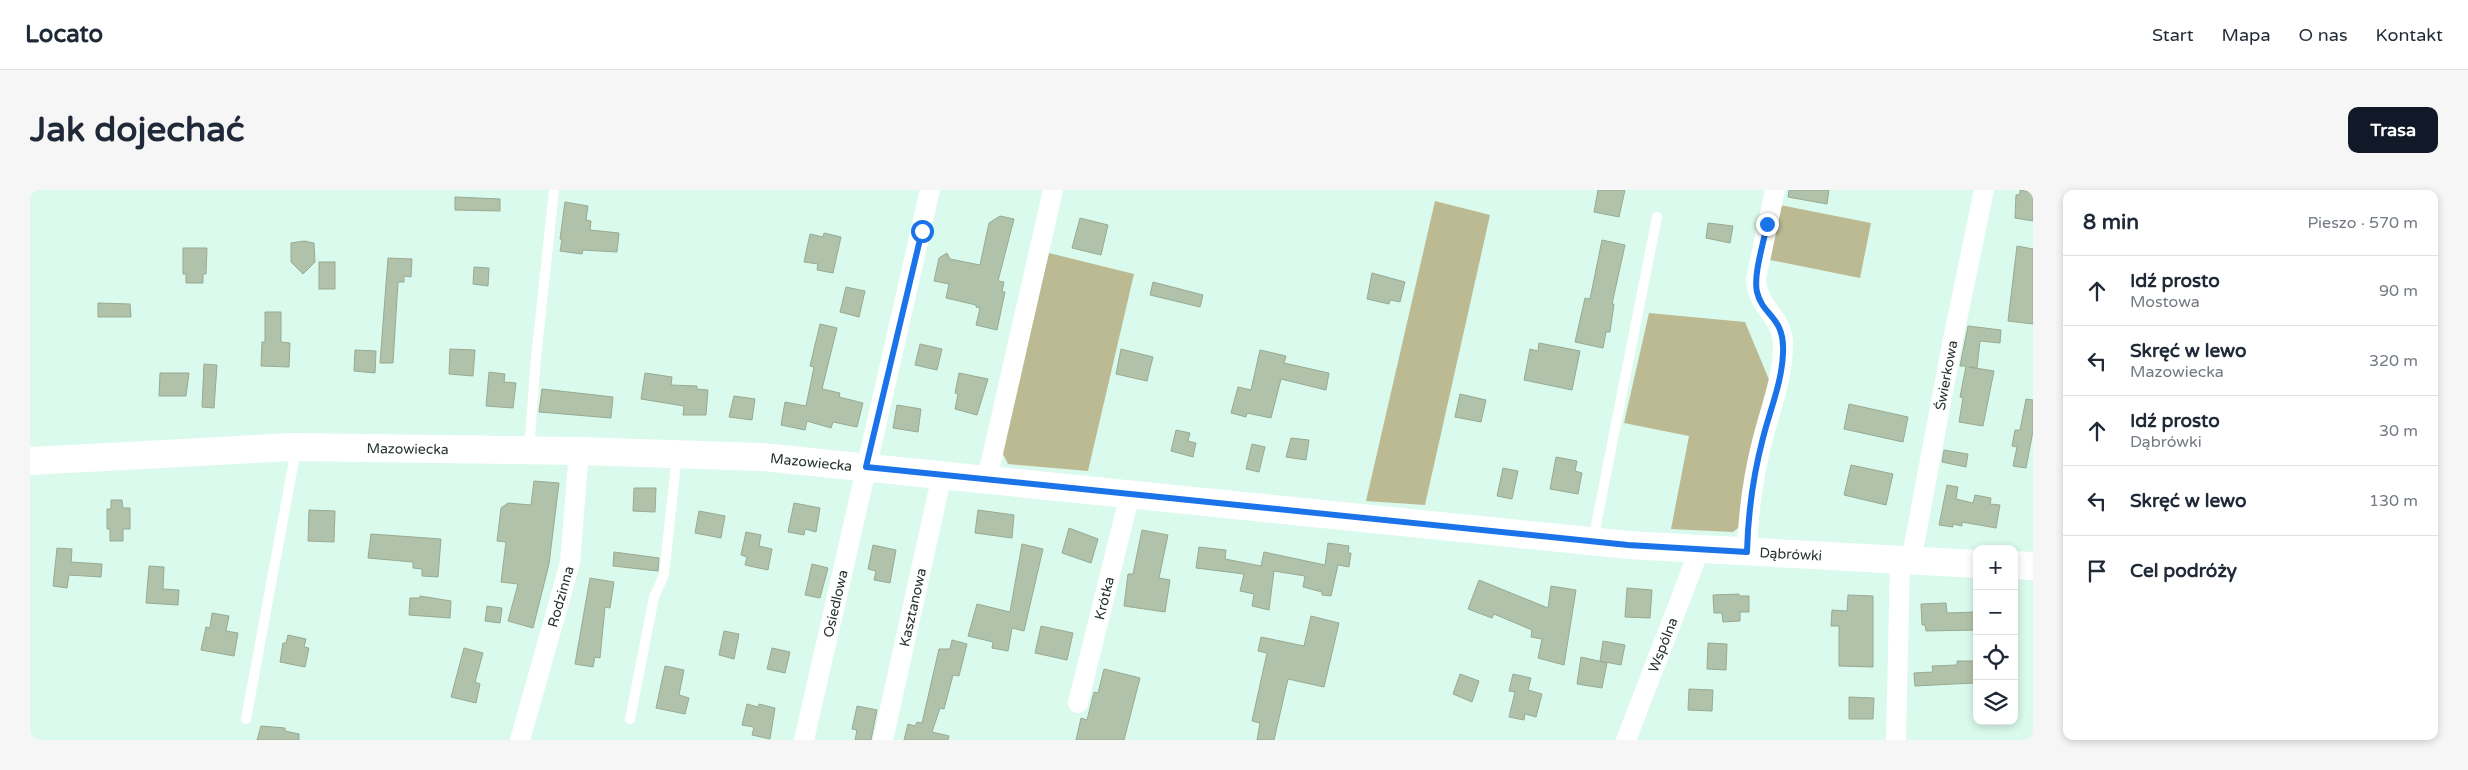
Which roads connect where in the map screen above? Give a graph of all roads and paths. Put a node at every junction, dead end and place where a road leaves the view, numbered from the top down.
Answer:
1 (554, 190) edge
2 (930, 190) edge
3 (1054, 190) edge
4 (1775, 190) edge
5 (1984, 190) edge
6 (1657, 217) dead end
7 (293, 448) junction
8 (529, 450) junction
9 (579, 451) junction
10 (678, 453) junction
11 (30, 461) edge
12 (866, 467) junction
13 (942, 475) junction
14 (987, 479) junction
15 (1130, 494) junction
16 (1592, 541) junction
17 (1688, 549) junction
18 (1747, 552) junction
19 (1906, 561) junction
20 (1973, 564) edge
21 (2018, 565) edge
22 (2033, 566) edge
23 (1078, 703) dead end
24 (246, 719) dead end
25 (630, 719) dead end
26 (520, 740) edge
27 (804, 740) edge
28 (883, 740) edge
29 (1626, 740) edge
30 (1896, 740) edge

1 - 8 lane
2 - 12 street, Osiedlowa
3 - 14 street
4 - 18 street
5 - 19 street, Świerkowa
6 - 16 lane
7 - 8 street, Mazowiecka
7 - 11 street, Mazowiecka
7 - 24 lane
8 - 9 street, Mazowiecka
9 - 10 street, Mazowiecka
9 - 26 street, Rodzinna
10 - 12 street, Mazowiecka
10 - 25 lane
12 - 13 street, Mazowiecka
12 - 27 street, Osiedlowa
13 - 14 street, Mazowiecka
13 - 28 street, Kasztanowa
14 - 15 street, Mazowiecka
15 - 16 street, Mazowiecka
15 - 23 street, Krótka
16 - 17 street, Mazowiecka
17 - 18 street, Dąbrówki
17 - 29 street, Wspólna
18 - 19 street, Dąbrówki
19 - 20 street, Dąbrówki
19 - 30 street
21 - 22 street

